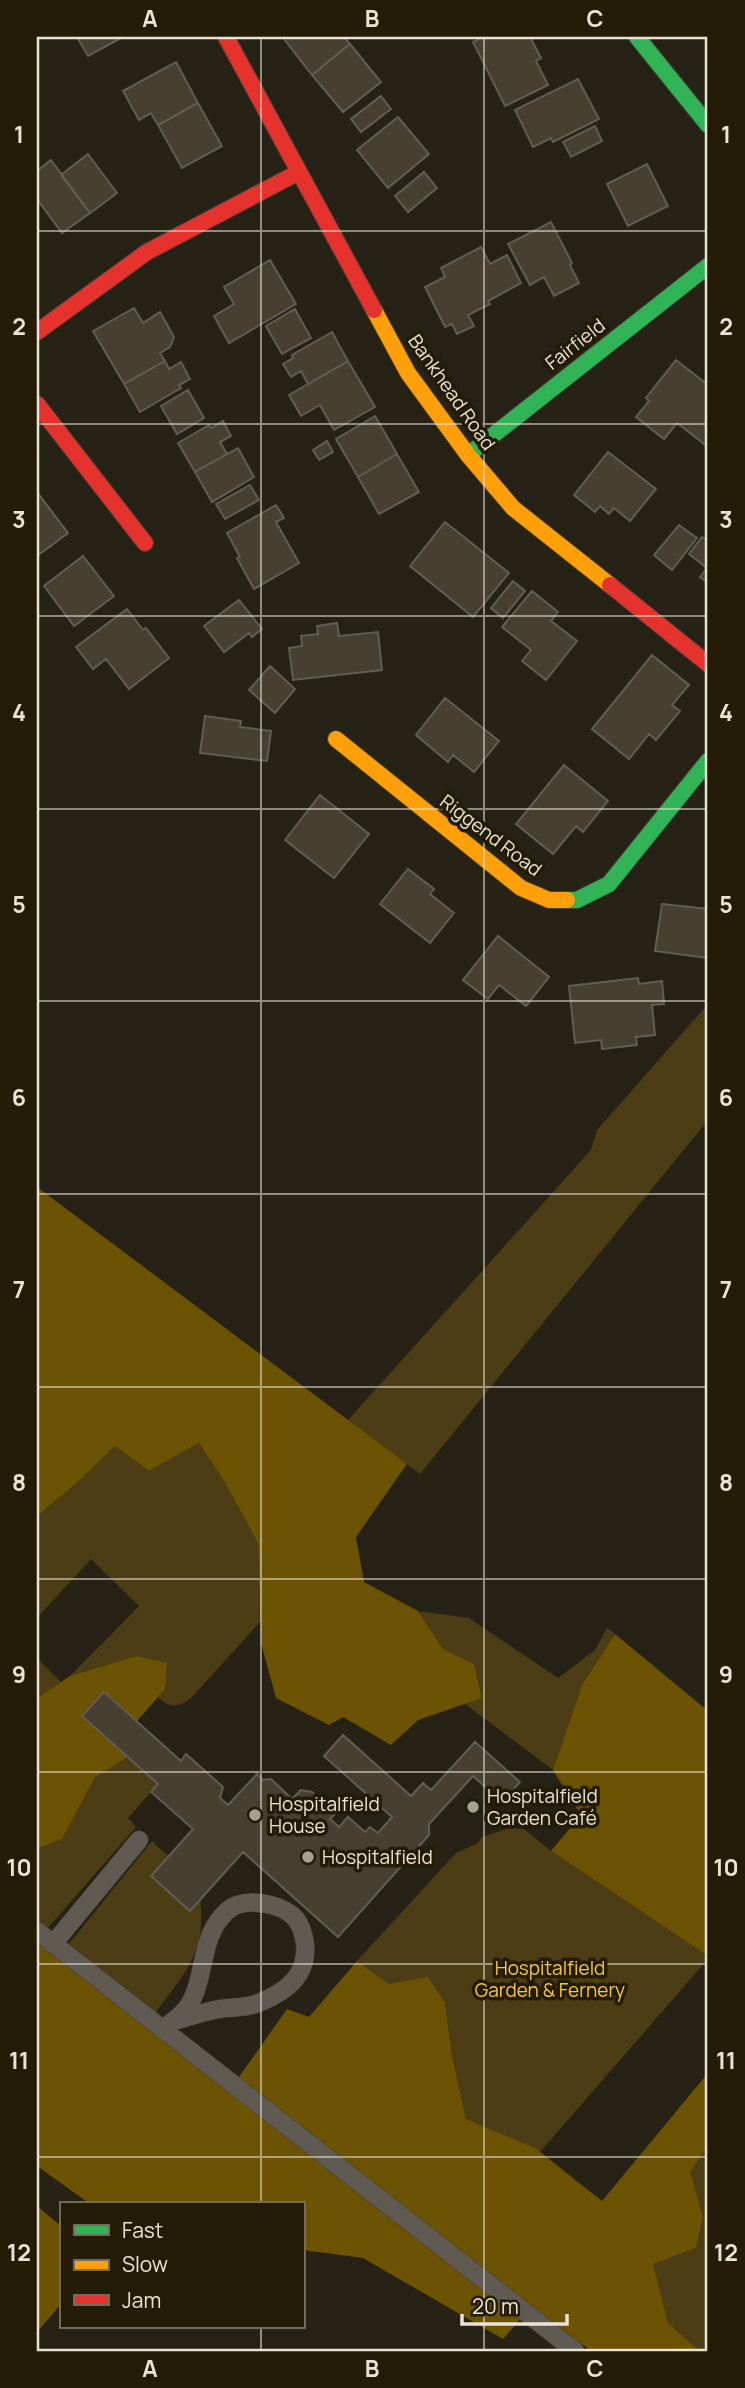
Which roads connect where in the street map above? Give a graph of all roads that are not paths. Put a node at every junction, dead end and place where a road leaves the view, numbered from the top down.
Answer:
1 (226, 37) edge
2 (637, 37) edge
3 (708, 125) edge
4 (299, 172) junction
5 (708, 265) edge
6 (37, 332) edge
7 (37, 404) edge
8 (468, 455) junction
9 (145, 544) dead end
10 (708, 664) edge
11 (336, 739) dead end
12 (708, 761) edge
13 (139, 1840) dead end
14 (37, 1931) edge
15 (53, 1944) junction
16 (168, 2025) junction
17 (575, 2351) edge

1 - 4 street, Bankhead Road
2 - 3 street
4 - 6 street
4 - 8 street, Bankhead Road
5 - 8 street, Fairfield
7 - 9 street
8 - 10 street, Bankhead Road
11 - 12 street, Riggend Road
13 - 15 lane
14 - 15 lane
15 - 16 lane
16 - 16 lane
16 - 17 lane

